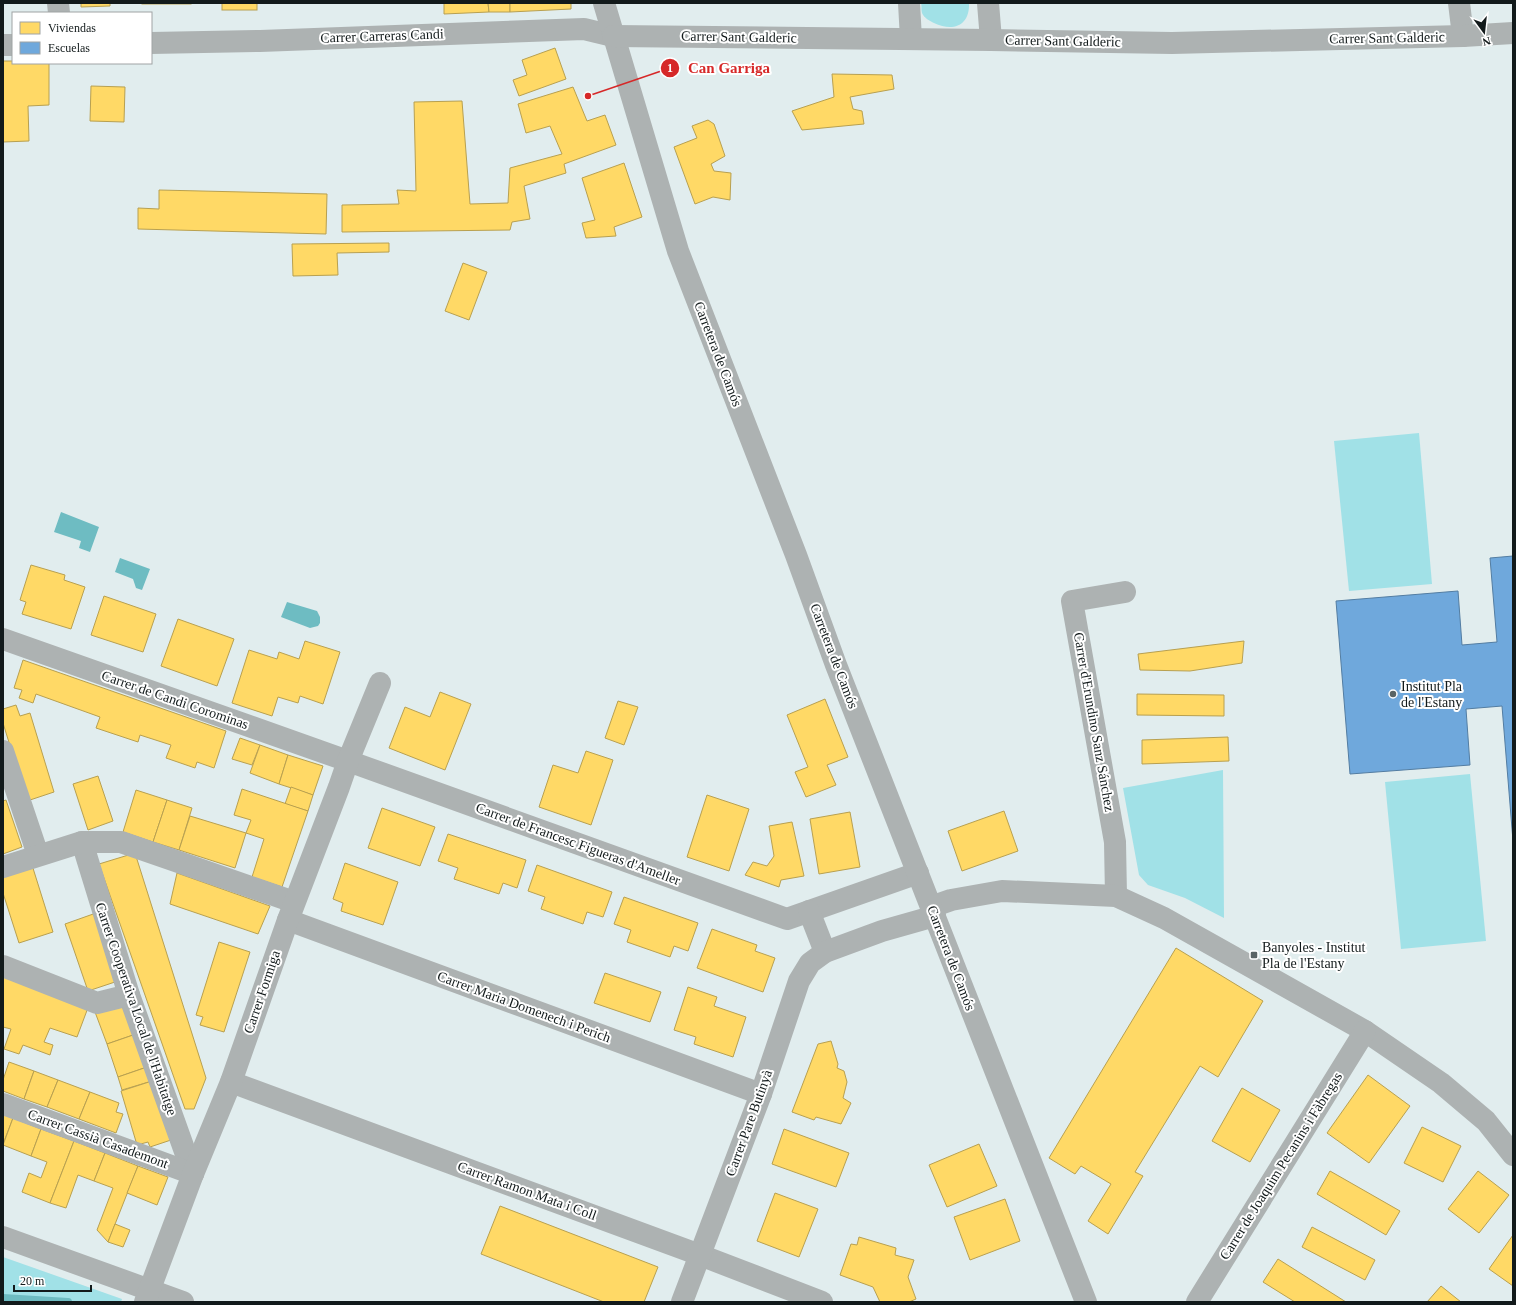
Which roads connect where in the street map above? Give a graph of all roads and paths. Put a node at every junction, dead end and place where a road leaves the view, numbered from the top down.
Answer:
1 (604, 3) edge
2 (909, 3) edge
3 (988, 3) edge
4 (1459, 3) edge
5 (1513, 33) edge
6 (613, 36) junction
7 (1463, 36) junction
8 (911, 39) junction
9 (991, 40) junction
10 (152, 43) edge
11 (1125, 592) dead end
12 (3, 640) edge
13 (380, 683) dead end
14 (3, 751) edge
15 (348, 761) junction
16 (82, 842) junction
17 (38, 855) junction
18 (3, 867) edge
19 (918, 873) junction
20 (1116, 896) junction
21 (291, 911) junction
22 (809, 911) junction
23 (933, 911) junction
24 (825, 952) junction
25 (3, 966) edge
26 (129, 995) junction
27 (1365, 1031) junction
28 (231, 1082) junction
29 (761, 1094) junction
30 (3, 1104) edge
31 (1513, 1155) edge
32 (193, 1174) junction
33 (3, 1237) edge
34 (700, 1255) junction
35 (148, 1296) edge
36 (183, 1302) edge
37 (682, 1302) edge
38 (822, 1302) edge
39 (1086, 1302) edge
40 (1197, 1302) edge

1 - 6 street, Carretera de Camós
2 - 8 street
3 - 9 street
4 - 7 street
5 - 7 street, Carrer Sant Galderic
6 - 8 street, Carrer Sant Galderic
6 - 10 street, Carrer Carreras Candi
6 - 19 street, Carretera de Camós
7 - 9 street, Carrer Sant Galderic
8 - 9 street, Carrer Sant Galderic
11 - 20 street, Carrer d'Erundino Sanz Sánchez
12 - 15 street, Carrer de Candi Corominas
13 - 15 street, Carrer Formiga
14 - 17 street
15 - 21 street, Carrer Formiga
15 - 22 street, Carrer de Francesc Figueras d'Ameller
16 - 17 street, Carrer Maria Domenech i Perich
16 - 21 street, Carrer Maria Domenech i Perich
16 - 26 street, Carrer Cooperativa Local de l'Habitatge
17 - 18 street, Carrer Maria Domenech i Perich
19 - 22 street, Carrer de Francesc Figueras d'Ameller
19 - 23 street, Carretera de Camós
20 - 23 street, Carrer Pare Butinyà
20 - 27 street
21 - 28 street, Carrer Formiga
21 - 29 street, Carrer Maria Domenech i Perich
22 - 24 street
23 - 24 street, Carrer Pare Butinyà
23 - 39 street, Carretera de Camós
24 - 29 street, Carrer Pare Butinyà
25 - 26 street
26 - 32 street, Carrer Cooperativa Local de l'Habitatge
27 - 31 street
27 - 40 street, Carrer de Joaquim Pecanins i Fàbregas
28 - 32 street, Carrer Formiga
28 - 34 street, Carrer Ramon Mata i Coll
29 - 34 street, Carrer Pare Butinyà
30 - 32 street, Carrer Cassià Casademont
32 - 35 street, Carrer Formiga
33 - 35 street
34 - 37 street, Carrer Pare Butinyà
34 - 38 street, Carrer Ramon Mata i Coll
35 - 36 street

